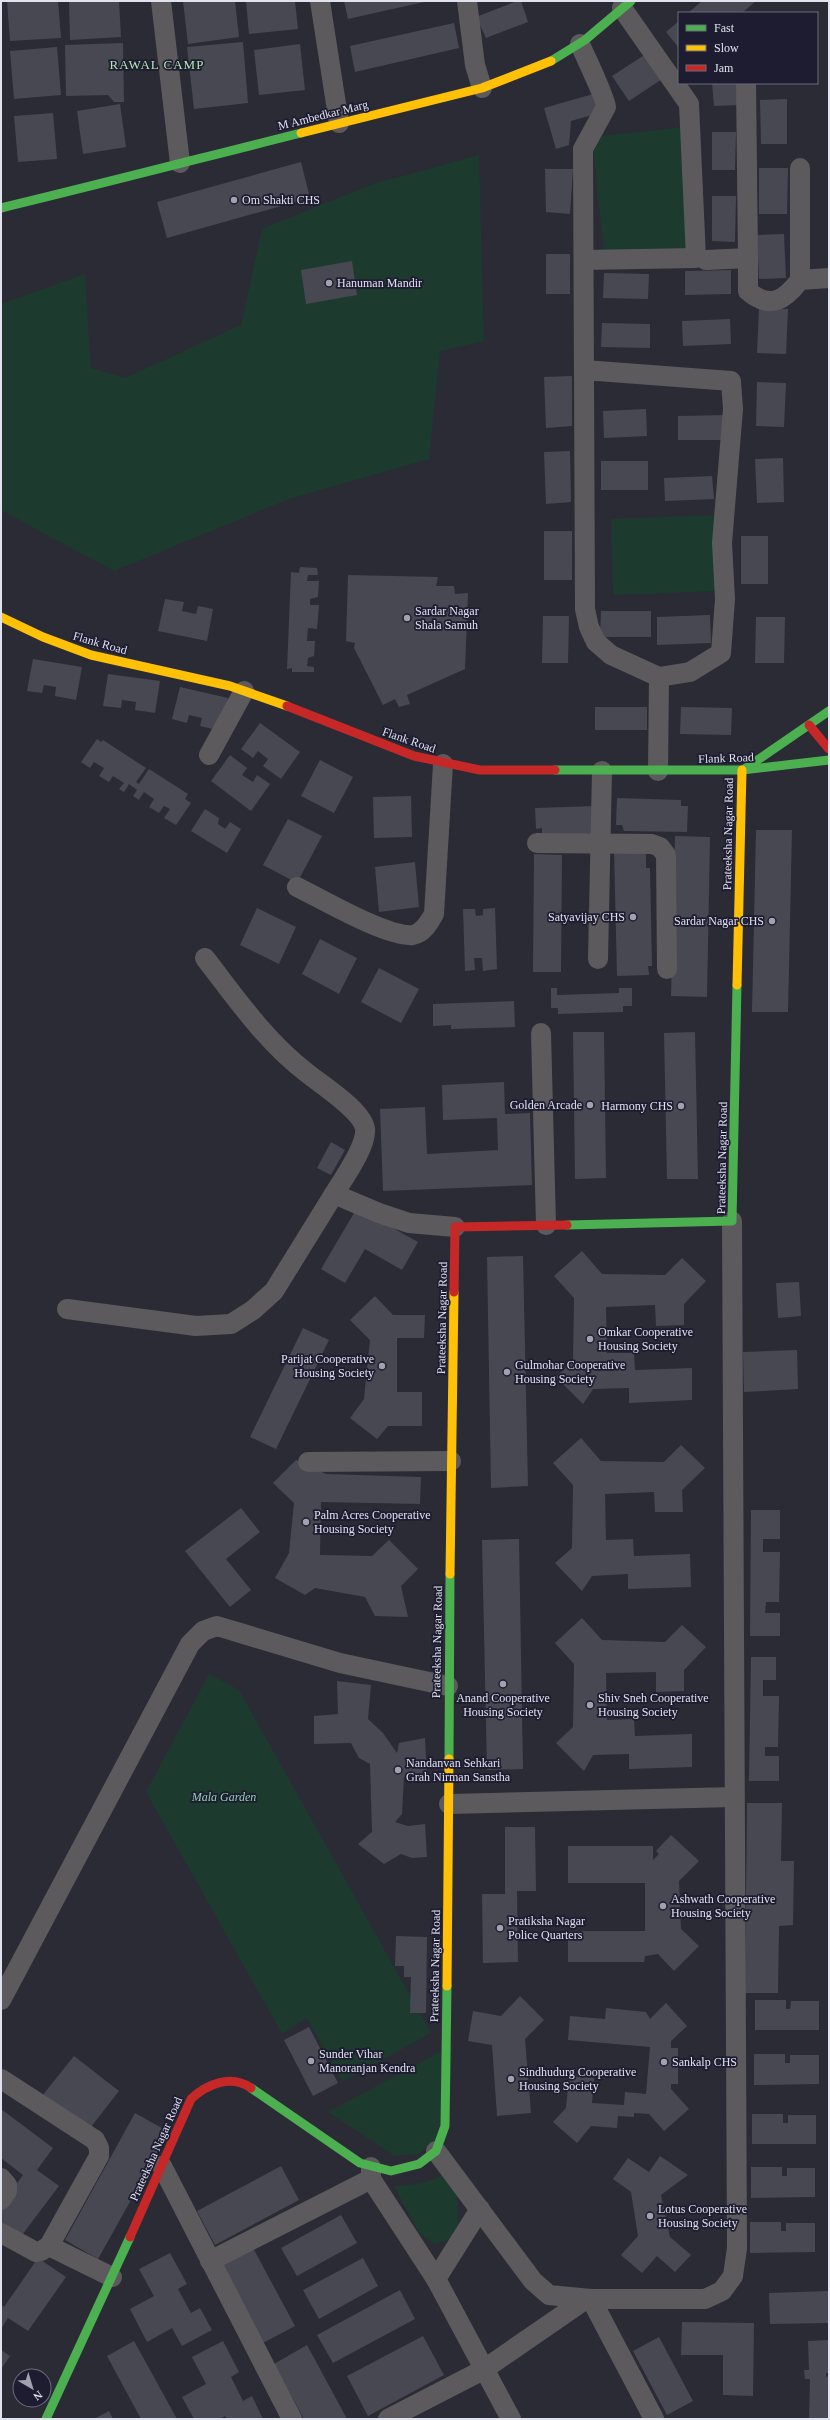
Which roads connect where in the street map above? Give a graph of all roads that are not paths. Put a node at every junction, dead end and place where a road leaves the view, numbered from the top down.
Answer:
1 (161, 1) edge
2 (320, 1) edge
3 (467, 1) edge
4 (626, 5) edge
5 (580, 44) junction
6 (746, 84) edge
7 (482, 88) junction
8 (339, 123) junction
9 (180, 163) junction
10 (800, 168) dead end
11 (1, 208) edge
12 (748, 258) junction
13 (584, 260) junction
14 (706, 260) dead end
15 (829, 278) edge
16 (800, 280) junction
17 (584, 370) junction
18 (1, 617) edge
19 (659, 677) junction
20 (244, 691) junction
21 (829, 711) edge
22 (809, 725) junction
23 (829, 749) edge
24 (209, 755) dead end
25 (829, 760) edge
26 (443, 764) junction
27 (658, 770) junction
28 (742, 770) junction
29 (602, 771) junction
30 (537, 843) dead end
31 (600, 843) junction
32 (297, 887) dead end
33 (205, 958) dead end
34 (598, 959) dead end
35 (667, 969) dead end
36 (541, 1033) dead end
37 (334, 1194) junction
38 (732, 1221) junction
39 (546, 1225) junction
40 (455, 1227) junction
41 (67, 1309) dead end
42 (451, 1461) junction
43 (308, 1462) dead end
44 (448, 1686) junction
45 (734, 1797) junction
46 (449, 1804) junction
47 (1, 2000) edge
48 (1, 2079) edge
49 (436, 2150) junction
50 (162, 2166) junction
51 (371, 2173) junction
52 (1, 2178) edge
53 (1, 2200) edge
54 (480, 2209) junction
55 (1, 2233) edge
56 (49, 2246) junction
57 (210, 2261) junction
58 (112, 2277) junction
59 (436, 2279) junction
60 (589, 2299) junction
61 (483, 2370) junction
62 (46, 2419) edge
63 (292, 2419) edge
64 (388, 2419) edge
65 (511, 2419) edge
66 (654, 2419) edge

1 - 9 street
2 - 8 street
3 - 7 street
4 - 5 street, M Ambedkar Marg
4 - 13 street
5 - 7 street, M Ambedkar Marg
5 - 13 street
6 - 12 street
7 - 8 street, M Ambedkar Marg
8 - 9 street, M Ambedkar Marg
9 - 11 street, M Ambedkar Marg
10 - 16 street
12 - 14 street
12 - 16 street
13 - 17 street
15 - 16 street
17 - 19 street
17 - 19 street
18 - 20 street, Flank Road
19 - 27 street
20 - 24 street
20 - 26 street, Flank Road
21 - 22 street
22 - 23 street
22 - 28 street
25 - 28 street, Flank Road
26 - 29 street, Flank Road
26 - 32 street
27 - 28 street, Flank Road
27 - 29 street, Flank Road
28 - 38 street, Prateeksha Nagar Road
29 - 31 street
30 - 31 street
31 - 34 street
31 - 35 street
33 - 37 street
36 - 39 street
37 - 40 street
37 - 41 street
38 - 39 street, Prateeksha Nagar Road
38 - 45 street
39 - 40 street, Prateeksha Nagar Road
40 - 42 street, Prateeksha Nagar Road
42 - 43 street
42 - 44 street, Prateeksha Nagar Road
44 - 46 street, Prateeksha Nagar Road
44 - 47 street
45 - 46 street
45 - 60 street
46 - 49 street, Prateeksha Nagar Road
48 - 56 street
49 - 51 street, Prateeksha Nagar Road
49 - 54 street
50 - 51 street, Prateeksha Nagar Road
50 - 57 street
50 - 58 street, Prateeksha Nagar Road
51 - 57 street
51 - 59 street
52 - 53 street
54 - 59 street
54 - 60 street
55 - 56 street
56 - 58 street
57 - 63 street
58 - 62 street, Prateeksha Nagar Road
59 - 61 street
60 - 61 street
60 - 66 street
61 - 64 street
61 - 65 street

